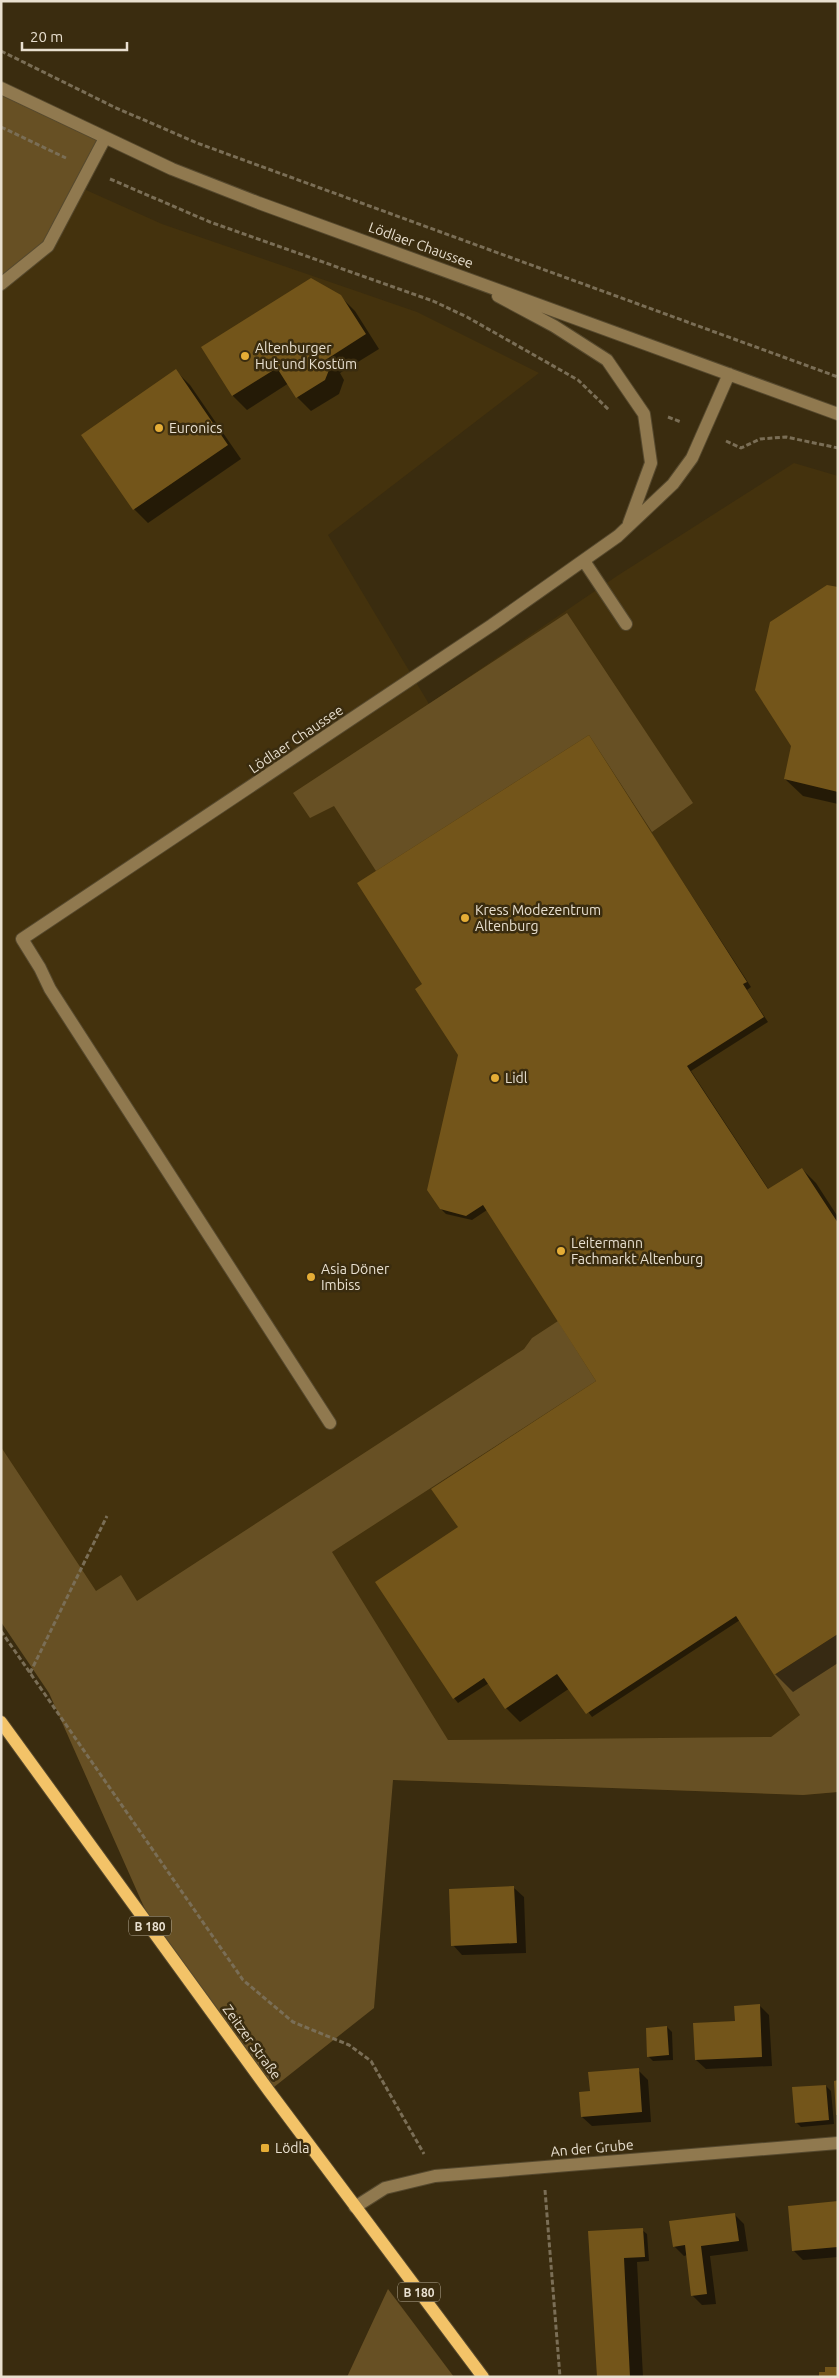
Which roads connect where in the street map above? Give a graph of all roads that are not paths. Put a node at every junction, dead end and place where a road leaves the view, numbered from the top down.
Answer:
1 (1, 88) edge
2 (105, 138) junction
3 (456, 274) junction
4 (1, 284) edge
5 (729, 374) junction
6 (838, 414) edge
7 (628, 527) junction
8 (584, 561) junction
9 (626, 624) dead end
10 (330, 1423) dead end
11 (1, 1722) edge
12 (838, 2143) edge
13 (355, 2208) junction
14 (483, 2377) edge

1 - 2 street, Lödlaer Chaussee
2 - 3 street, Lödlaer Chaussee
2 - 4 street
3 - 5 street, Lödlaer Chaussee
3 - 7 street
5 - 6 street, Lödlaer Chaussee
5 - 7 street, Lödlaer Chaussee
7 - 8 street, Lödlaer Chaussee
8 - 9 street
8 - 10 street, Lödlaer Chaussee
11 - 13 main road, Zeitzer Straße / B 180
12 - 13 street, An der Grube
13 - 14 main road, Zeitzer Straße / B 180

